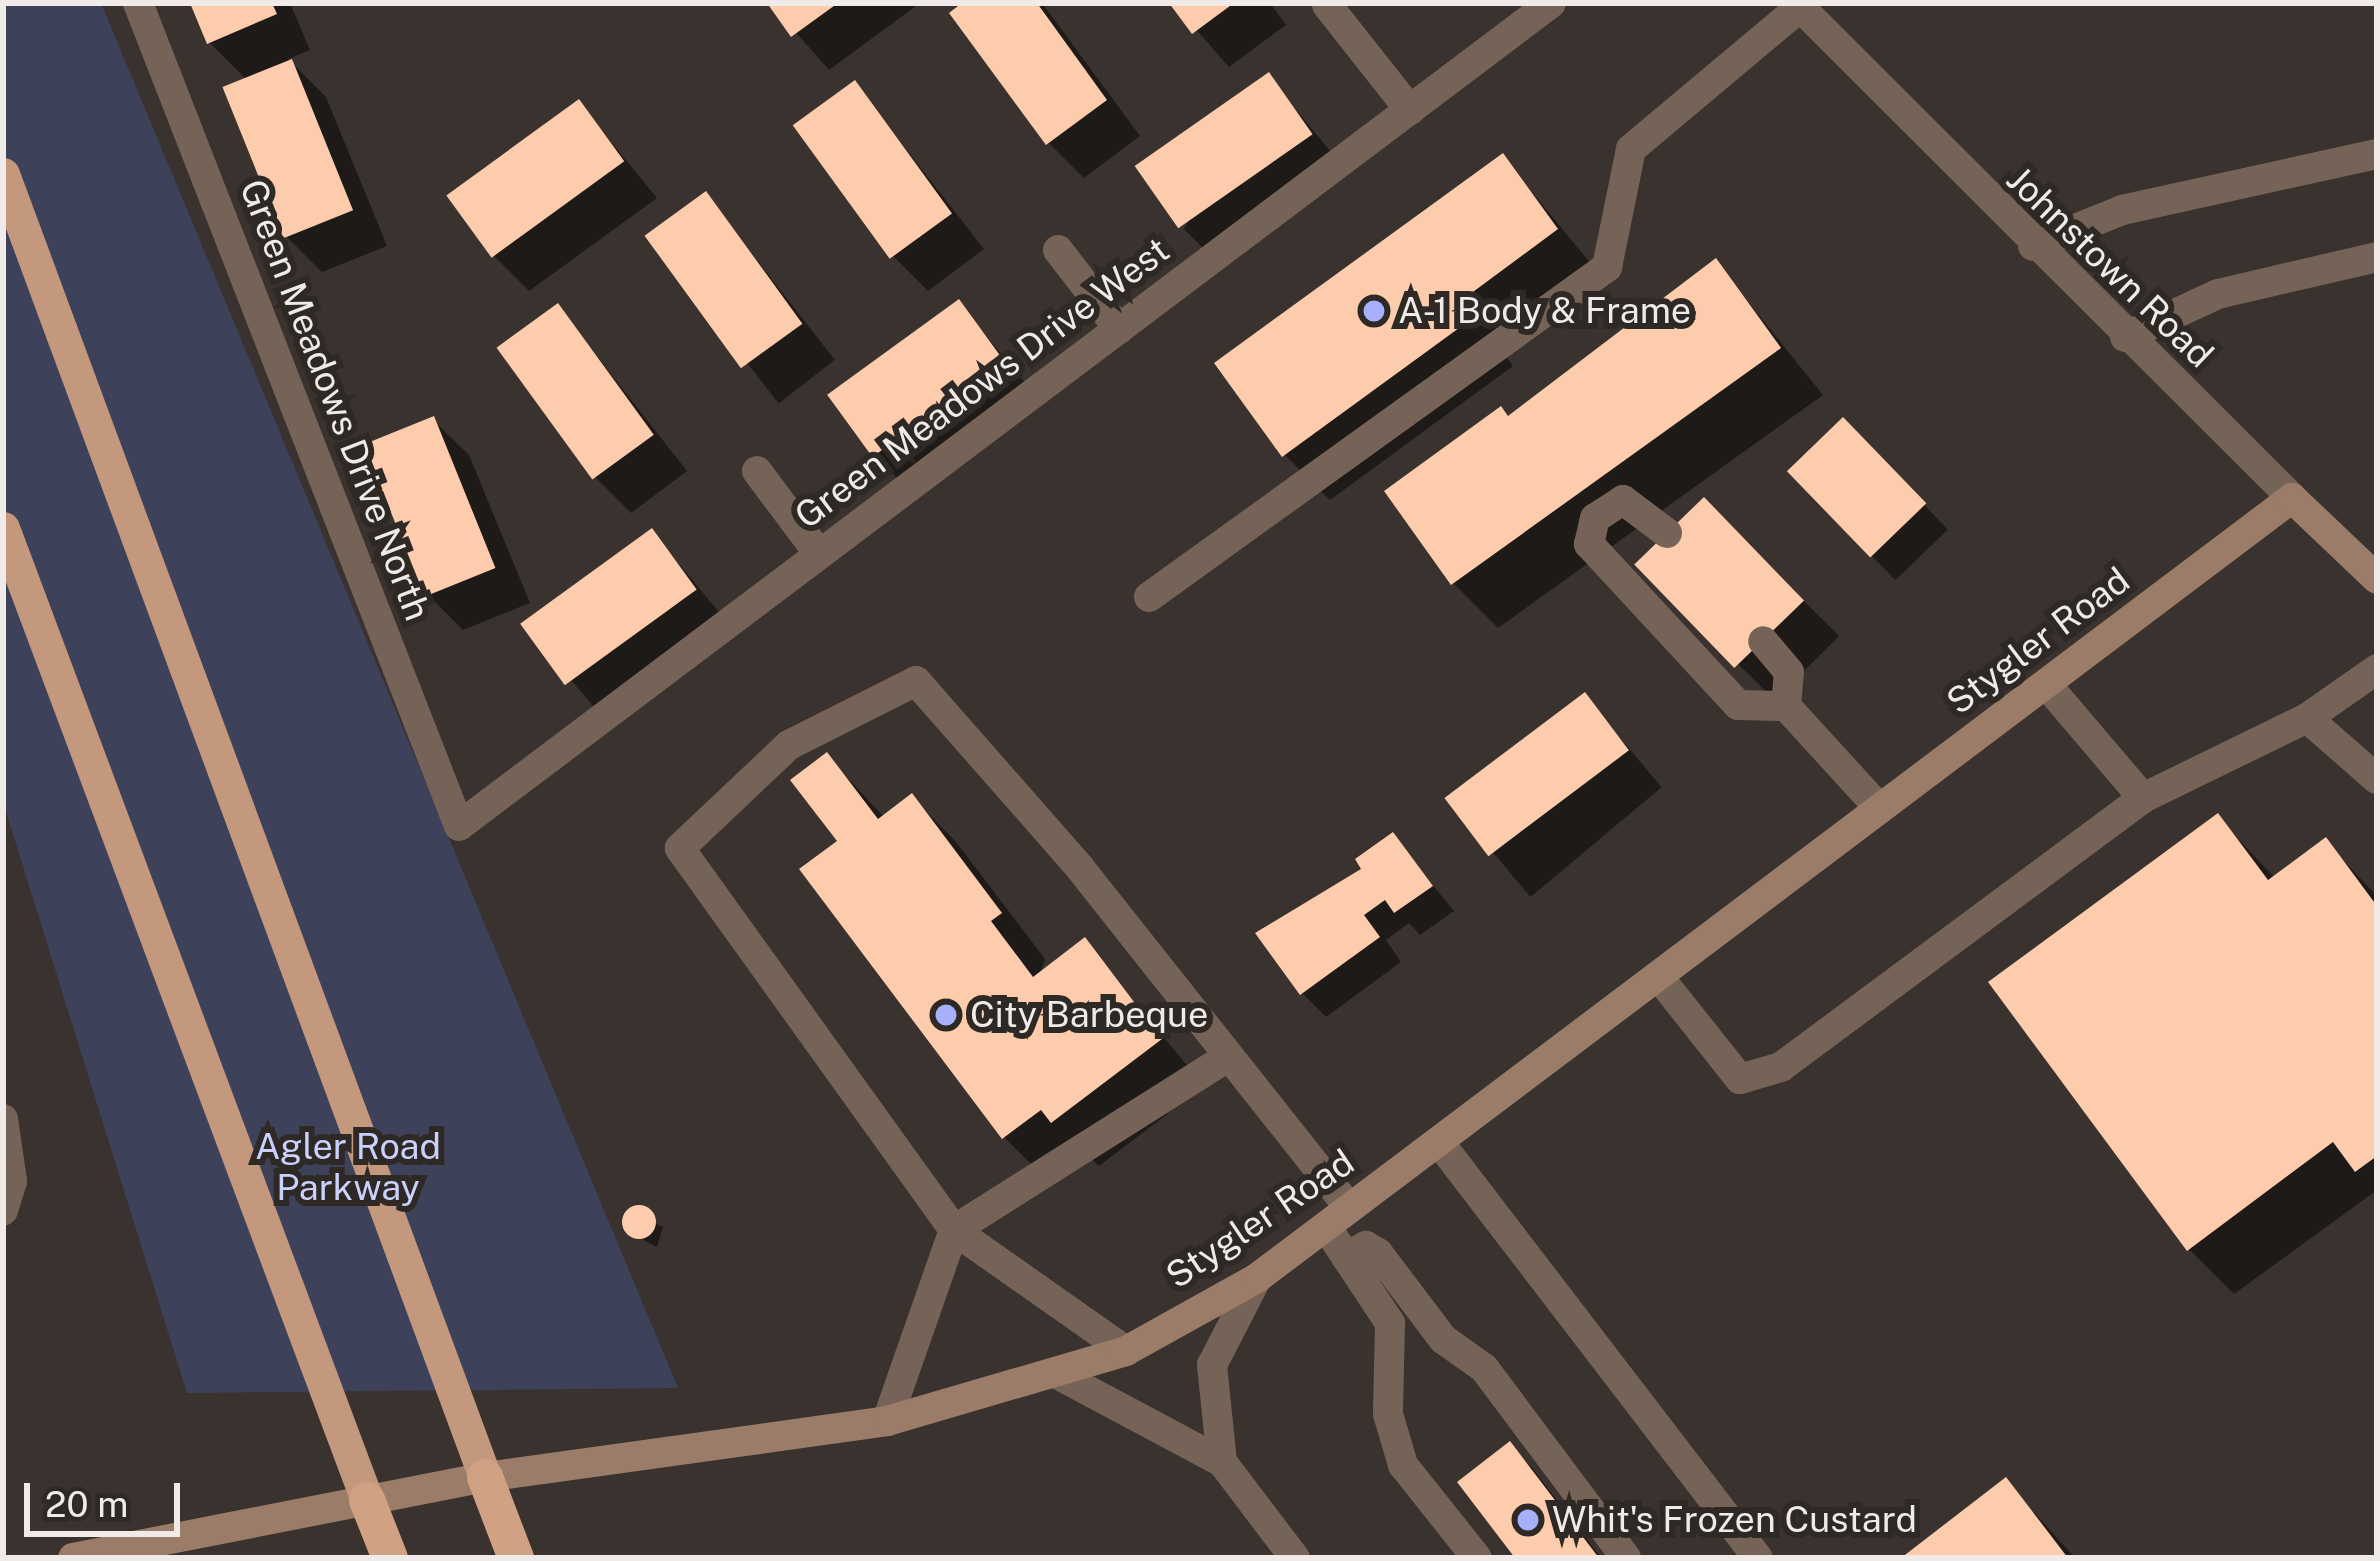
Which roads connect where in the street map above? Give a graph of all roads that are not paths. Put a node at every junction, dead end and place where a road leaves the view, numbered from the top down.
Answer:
1 (138, 3) edge
2 (1327, 5) edge
3 (1798, 5) edge
4 (1537, 7) edge
5 (1410, 110) junction
6 (2377, 154) edge
7 (3, 174) edge
8 (2033, 246) junction
9 (1058, 250) dead end
10 (2377, 257) edge
11 (1119, 328) junction
12 (2126, 337) junction
13 (758, 471) dead end
14 (2292, 498) junction
15 (3, 528) edge
16 (1667, 533) dead end
17 (819, 554) junction
18 (2377, 579) edge
19 (1149, 597) dead end
20 (1763, 641) dead end
21 (2377, 669) edge
22 (2046, 684) junction
23 (1786, 706) junction
24 (2307, 718) junction
25 (2377, 779) edge
26 (2143, 798) junction
27 (1880, 809) junction
28 (459, 826) joint
29 (1658, 976) junction
30 (1229, 1057) junction
31 (3, 1119) edge
32 (1439, 1142) junction
33 (3, 1211) edge
34 (1336, 1217) junction
35 (954, 1229) junction
36 (1346, 1257) junction
37 (1257, 1278) junction
38 (1126, 1351) junction
39 (1057, 1374) junction
40 (887, 1421) junction
41 (1222, 1462) junction
42 (485, 1477) junction
43 (367, 1500) junction
44 (1282, 1554) edge
45 (73, 1558) edge
46 (389, 1558) edge
47 (516, 1558) edge
48 (1477, 1558) edge
49 (1626, 1558) edge
50 (1757, 1558) edge

1 - 28 street, Green Meadows Drive North
2 - 5 street
3 - 8 street, Johnstown Road
3 - 19 street
4 - 5 street, Green Meadows Drive West
5 - 11 street, Green Meadows Drive West
6 - 8 street
7 - 42 highway
8 - 12 street, Johnstown Road
9 - 11 street
10 - 12 street
11 - 17 street, Green Meadows Drive West
12 - 14 street, Johnstown Road
13 - 17 street
14 - 18 main road, Johnstown Road
14 - 22 main road, Stygler Road
15 - 43 highway
16 - 23 street
17 - 28 street, Green Meadows Drive West
20 - 23 street
21 - 24 street
22 - 26 street
22 - 27 main road, Stygler Road
23 - 27 street
24 - 25 street
24 - 26 street
26 - 29 street
27 - 29 main road, Stygler Road
29 - 32 main road, Stygler Road
30 - 34 street
30 - 35 street
30 - 35 street
31 - 33 street
32 - 34 main road, Stygler Road
32 - 50 street
34 - 36 street
34 - 37 main road, Stygler Road
35 - 38 street
35 - 40 street
36 - 48 street
36 - 49 street
37 - 38 main road, Stygler Road
37 - 41 street
38 - 39 main road, Stygler Road
39 - 40 main road, Stygler Road
39 - 41 street
40 - 42 main road, Stygler Road
41 - 44 street
42 - 43 main road, Stygler Road
42 - 47 highway
43 - 45 main road, Stygler Road
43 - 46 highway

